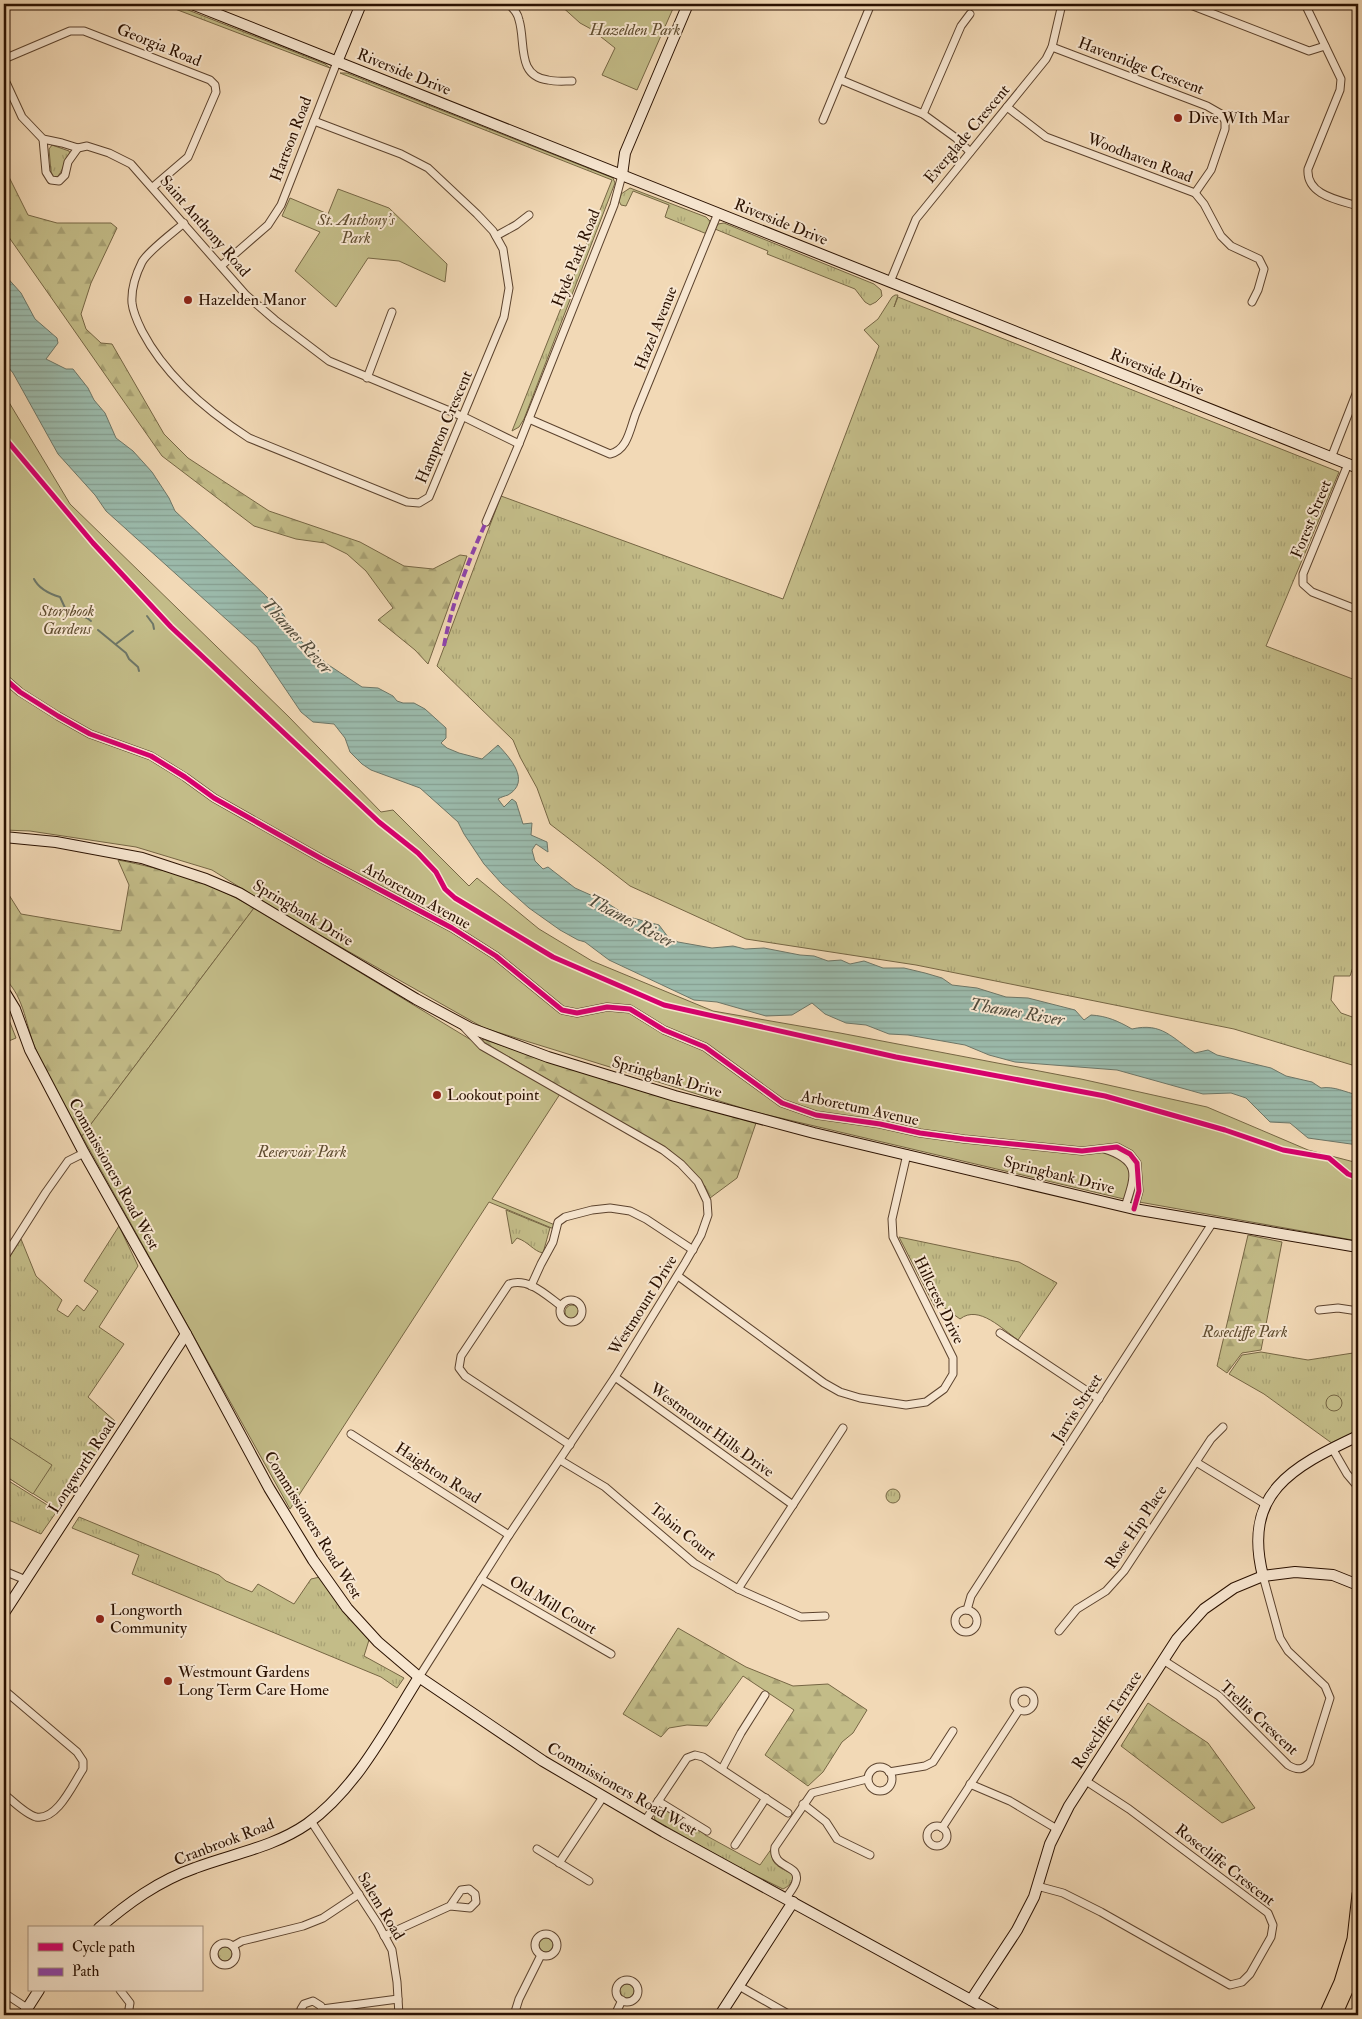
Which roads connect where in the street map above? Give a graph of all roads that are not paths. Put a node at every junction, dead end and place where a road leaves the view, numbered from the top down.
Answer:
1 (192, 4) edge
2 (361, 4) edge
3 (508, 4) edge
4 (688, 4) edge
5 (871, 4) edge
6 (1062, 4) edge
7 (1188, 4) edge
8 (1305, 4) edge
9 (970, 14) dead end
10 (1052, 46) junction
11 (1325, 46) junction
12 (4, 59) edge
13 (338, 62) junction
14 (4, 78) edge
15 (841, 80) junction
16 (572, 81) dead end
17 (1007, 107) junction
18 (923, 114) junction
19 (823, 120) dead end
20 (314, 121) junction
21 (43, 139) junction
22 (78, 148) junction
23 (970, 152) junction
24 (622, 175) junction
25 (153, 187) junction
26 (1195, 193) junction
27 (1358, 206) edge
28 (718, 214) junction
29 (529, 215) dead end
30 (184, 223) junction
31 (496, 236) junction
32 (221, 266) junction
33 (890, 282) junction
34 (1252, 302) dead end
35 (392, 312) dead end
36 (367, 378) junction
37 (1358, 389) edge
38 (464, 416) junction
39 (529, 419) junction
40 (519, 444) junction
41 (1332, 458) junction
42 (1348, 464) junction
43 (1358, 468) edge
44 (486, 522) dead end
45 (1358, 610) edge
46 (4, 678) edge
47 (4, 837) edge
48 (4, 991) edge
49 (461, 1023) junction
50 (84, 1153) junction
51 (907, 1154) junction
52 (1130, 1208) junction
53 (1214, 1222) junction
54 (1358, 1247) edge
55 (692, 1250) junction
56 (4, 1258) edge
57 (678, 1276) junction
58 (531, 1286) junction
59 (561, 1306) dead end
60 (1319, 1310) dead end
61 (1358, 1311) edge
62 (1000, 1333) dead end
63 (186, 1334) junction
64 (615, 1377) junction
65 (1099, 1399) junction
66 (1223, 1427) dead end
67 (843, 1428) dead end
68 (351, 1434) dead end
69 (1358, 1436) edge
70 (570, 1444) junction
71 (1332, 1448) junction
72 (560, 1460) junction
73 (1196, 1462) junction
74 (1358, 1487) edge
75 (1265, 1504) junction
76 (794, 1505) junction
77 (509, 1535) junction
78 (4, 1571) edge
79 (1263, 1576) junction
80 (481, 1579) junction
81 (26, 1580) junction
82 (1358, 1585) edge
83 (738, 1589) junction
84 (968, 1610) dead end
85 (4, 1614) edge
86 (825, 1616) dead end
87 (1059, 1631) dead end
88 (611, 1654) dead end
89 (1163, 1660) junction
90 (419, 1677) junction
91 (4, 1690) edge
92 (765, 1695) dead end
93 (1019, 1710) dead end
94 (953, 1731) dead end
95 (722, 1769) junction
96 (890, 1772) junction
97 (868, 1779) junction
98 (1086, 1781) junction
99 (970, 1784) junction
100 (4, 1794) edge
101 (603, 1797) junction
102 (766, 1798) junction
103 (658, 1801) junction
104 (803, 1804) junction
105 (788, 1813) dead end
106 (311, 1821) junction
107 (645, 1821) junction
108 (942, 1828) dead end
109 (1057, 1829) junction
110 (707, 1831) dead end
111 (735, 1845) dead end
112 (537, 1849) dead end
113 (870, 1855) dead end
114 (559, 1863) junction
115 (589, 1881) dead end
116 (1037, 1886) junction
117 (359, 1894) junction
118 (1358, 1894) edge
119 (789, 1900) junction
120 (450, 1906) dead end
121 (101, 1926) edge
122 (384, 1936) junction
123 (234, 1946) dead end
124 (1358, 1954) edge
125 (542, 1955) dead end
126 (739, 1986) junction
127 (39, 1992) edge
128 (122, 1992) edge
129 (4, 1993) edge
130 (398, 1999) junction
131 (622, 2000) dead end
132 (971, 2000) junction
133 (25, 2012) edge
134 (322, 2012) edge
135 (128, 2015) edge
136 (302, 2015) edge
137 (399, 2015) edge
138 (514, 2015) edge
139 (615, 2015) edge
140 (720, 2015) edge
141 (790, 2015) edge
142 (998, 2015) edge
143 (1325, 2015) edge
144 (1336, 2015) edge

1 - 13 main road, Riverside Drive
2 - 13 main road, Hartson Road
3 - 16 street
4 - 24 main road, Hyde Park Road
5 - 15 street
6 - 10 street, Everglade Crescent
7 - 11 street
8 - 11 street
9 - 18 street
10 - 17 street, Everglade Crescent
10 - 26 street, Havenridge Crescent
11 - 27 street
12 - 25 street, Georgia Road
13 - 20 street, Hartson Road
13 - 24 main road, Riverside Drive
14 - 21 street
15 - 18 street
15 - 19 street
17 - 23 street, Everglade Crescent
17 - 26 street, Woodhaven Road
18 - 23 street
20 - 31 street, Hampton Crescent
20 - 32 street, Hartson Road
21 - 22 street, Saint Anthony Road
21 - 22 street
22 - 25 street, Saint Anthony Road
23 - 33 street, Everglade Crescent
24 - 28 main road, Riverside Drive
24 - 39 street, Hyde Park Road
25 - 30 street, Saint Anthony Road
26 - 34 street, Woodhaven Road
28 - 33 main road, Riverside Drive
28 - 39 street, Hazel Avenue
29 - 31 street
30 - 32 street, Saint Anthony Road
30 - 38 street, Hampton Crescent
31 - 38 street, Hampton Crescent
32 - 36 street, Saint Anthony Road
33 - 41 main road, Riverside Drive
35 - 36 street
36 - 38 street, Saint Anthony Road
37 - 41 street
38 - 40 street, Saint Anthony Road
39 - 40 street, Hyde Park Road
40 - 44 street, Hyde Park Road
41 - 42 main road, Riverside Drive
42 - 43 main road, Riverside Drive
42 - 45 street, Forest Street
46 - 52 street, Arboretum Avenue
47 - 49 main road, Springbank Drive
48 - 50 main road, Commissioners Road West
49 - 51 main road, Springbank Drive
49 - 55 street, Westmount Drive
50 - 56 street
50 - 63 main road, Commissioners Road West
51 - 52 main road, Springbank Drive
51 - 57 street, Hillcrest Drive
52 - 53 main road, Springbank Drive
53 - 54 main road, Springbank Drive
53 - 65 street, Jarvis Street
55 - 57 street, Westmount Drive
55 - 58 street
57 - 64 street, Westmount Drive
58 - 59 street
58 - 70 street
60 - 61 street
62 - 65 street
63 - 81 main road, Longworth Road
63 - 90 main road, Commissioners Road West
64 - 70 street, Westmount Drive
64 - 76 street, Westmount Hills Drive
65 - 84 street, Jarvis Street
66 - 73 street, Rose Hip Place
67 - 76 street
68 - 77 street, Haighton Road
69 - 71 main road
70 - 72 street, Westmount Drive
71 - 74 street
71 - 75 main road
72 - 77 street, Westmount Drive
72 - 83 street, Tobin Court
73 - 75 street
73 - 87 street, Rose Hip Place
75 - 79 main road
76 - 83 street
77 - 80 street, Westmount Drive
78 - 81 street
79 - 82 main road, Rosecliffe Terrace
79 - 89 main road, Rosecliffe Terrace
79 - 89 street, Trellis Crescent
80 - 88 street, Old Mill Court
80 - 90 street, Westmount Drive
81 - 85 main road, Longworth Road
83 - 86 street, Tobin Court
89 - 98 main road, Rosecliffe Terrace
90 - 101 main road, Commissioners Road West
90 - 106 main road, Cranbrook Road
91 - 100 street
92 - 95 street
93 - 99 street
94 - 96 street
95 - 102 street
95 - 103 street
96 - 97 street
96 - 97 street
97 - 104 street
98 - 109 main road, Rosecliffe Terrace
98 - 116 street, Rosecliffe Crescent
99 - 108 street
99 - 109 street
101 - 107 main road, Commissioners Road West
101 - 114 street
102 - 105 street
102 - 111 street
103 - 107 street
103 - 110 street
104 - 113 street
104 - 119 street
106 - 117 street, Salem Road
106 - 121 main road, Cranbrook Road
107 - 119 main road, Commissioners Road West
109 - 116 main road, Rosecliffe Terrace
112 - 114 street
114 - 115 street
116 - 132 main road, Rosecliffe Terrace
117 - 122 street, Salem Road
117 - 123 street
118 - 143 main road
119 - 126 main road
119 - 132 main road, Commissioners Road West
120 - 122 street
122 - 130 street, Salem Road
124 - 144 main road
125 - 138 street
126 - 140 main road
126 - 141 street
127 - 133 main road
128 - 135 street
129 - 133 street
130 - 134 street
130 - 137 street, Salem Road
131 - 139 street
132 - 142 main road, Commissioners Road West
134 - 136 street

